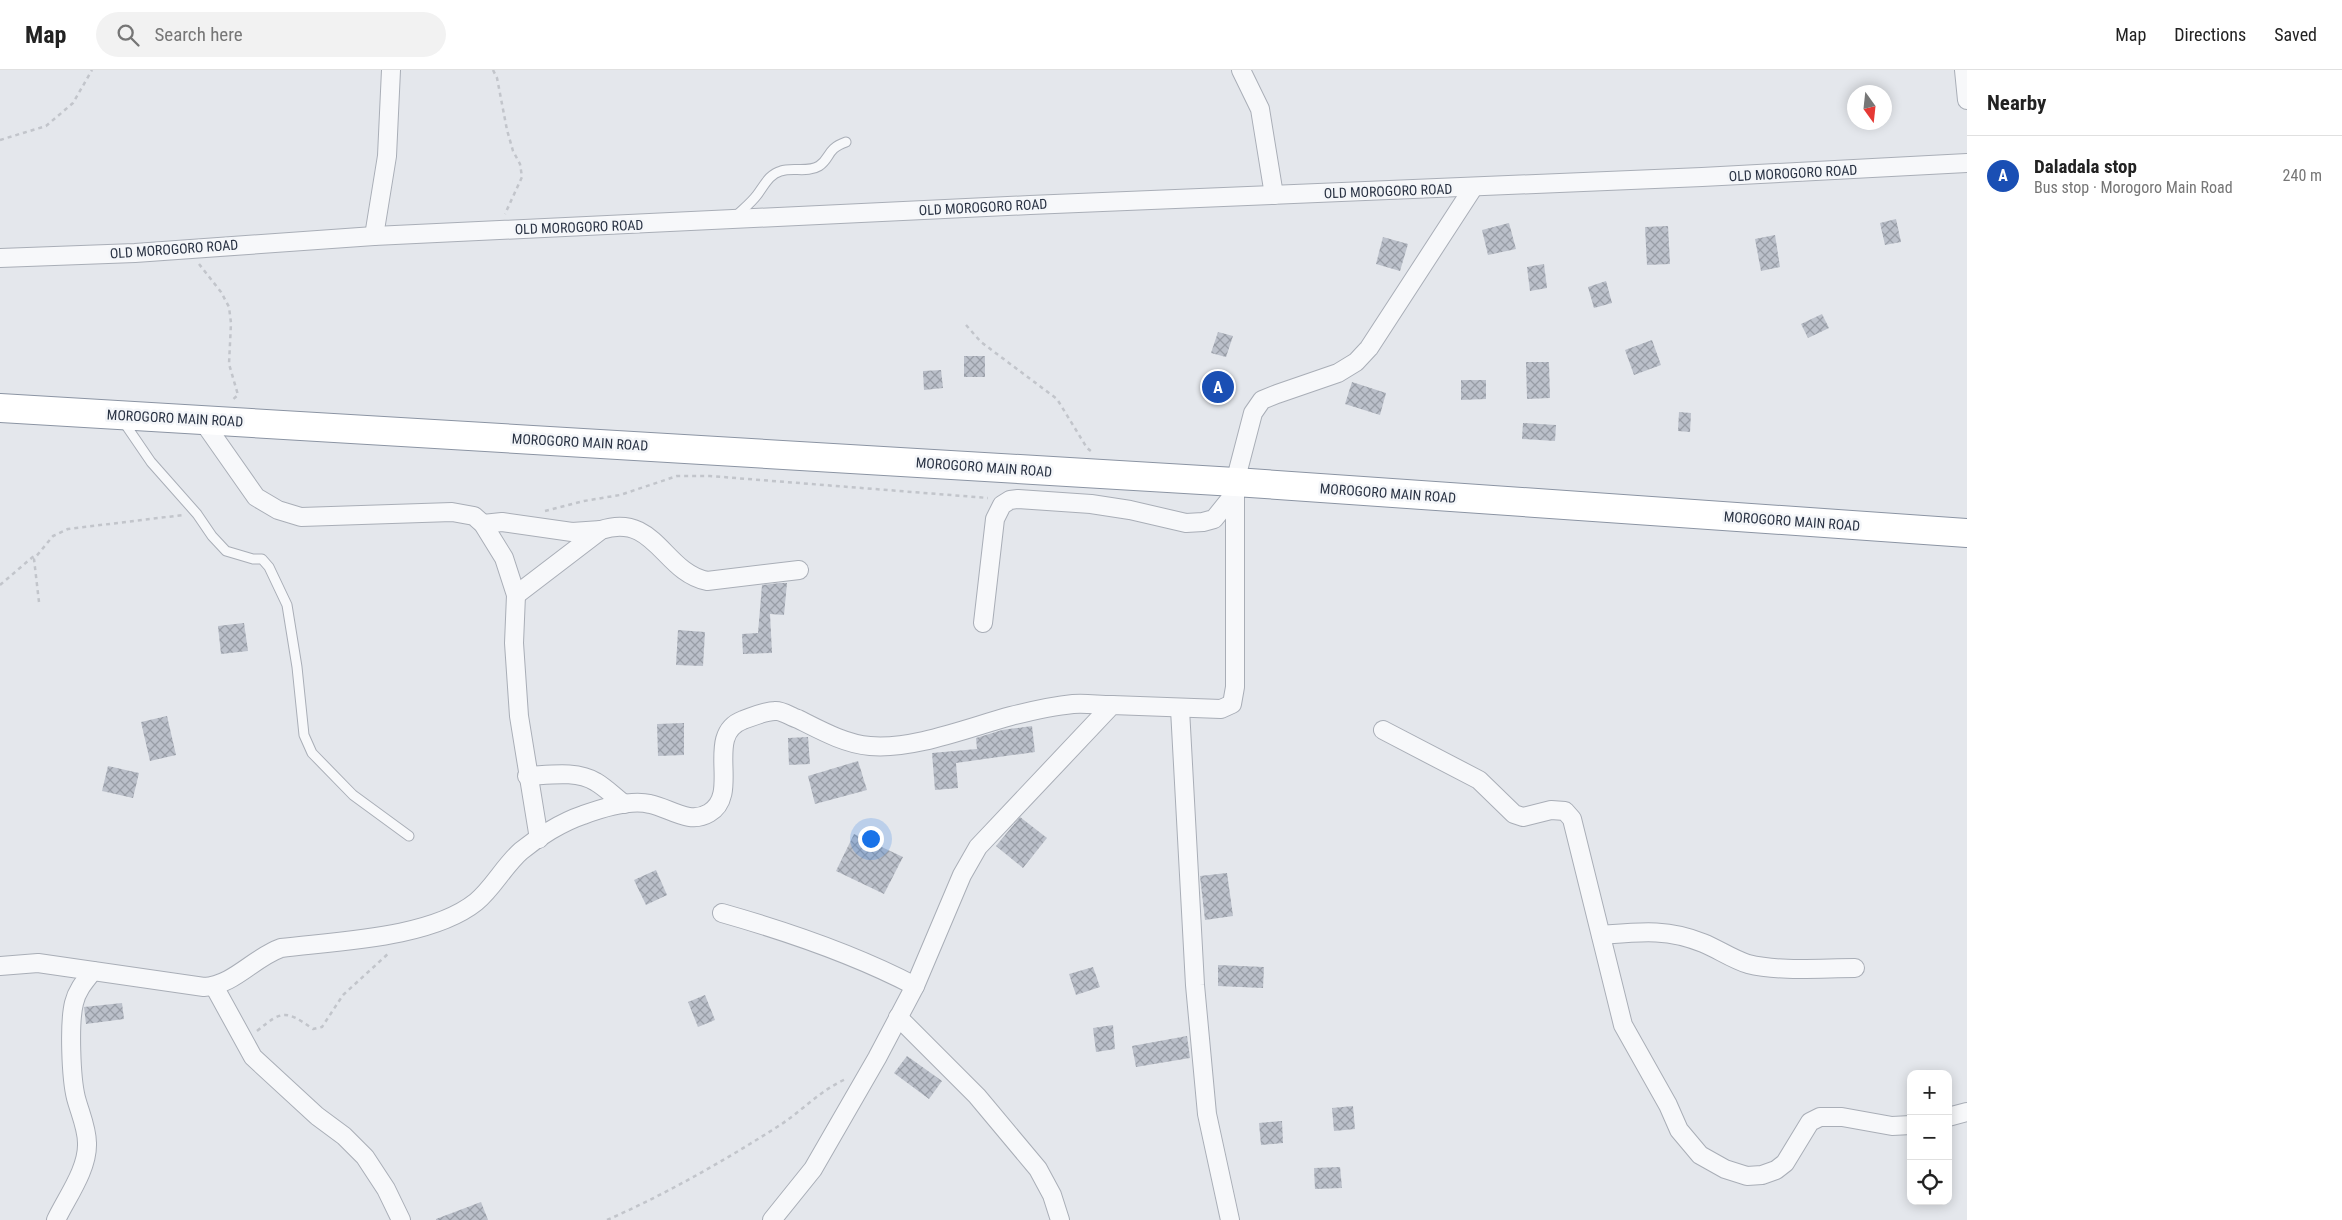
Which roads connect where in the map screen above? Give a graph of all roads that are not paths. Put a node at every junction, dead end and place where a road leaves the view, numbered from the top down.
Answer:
1 (391, 70) edge
2 (1241, 70) edge
3 (1964, 70) edge
4 (1967, 100) edge
5 (846, 142) dead end
6 (1967, 163) edge
7 (1473, 188) junction
8 (1274, 195) junction
9 (731, 220) junction
10 (374, 236) junction
11 (0, 258) edge
12 (0, 408) edge
13 (119, 415) junction
14 (201, 420) junction
15 (1235, 488) junction
16 (484, 524) junction
17 (600, 530) junction
18 (1967, 533) edge
19 (800, 570) dead end
20 (516, 595) junction
21 (983, 623) dead end
22 (1112, 705) junction
23 (1180, 709) junction
24 (1383, 730) dead end
25 (527, 776) junction
26 (624, 804) junction
27 (410, 836) dead end
28 (539, 839) junction
29 (722, 913) dead end
30 (1601, 935) junction
31 (0, 966) edge
32 (1855, 968) dead end
33 (93, 970) junction
34 (214, 986) junction
35 (915, 986) junction
36 (898, 1017) junction
37 (1967, 1112) edge
38 (1952, 1116) edge
39 (1907, 1126) edge
40 (56, 1220) edge
41 (401, 1220) edge
42 (772, 1220) edge
43 (1060, 1220) edge
44 (1230, 1220) edge

1 - 10 street
2 - 8 street
3 - 4 street
5 - 9 lane
6 - 7 street, OLD MOROGORO ROAD
7 - 8 street, OLD MOROGORO ROAD
7 - 15 street
8 - 9 street, OLD MOROGORO ROAD
9 - 10 street, OLD MOROGORO ROAD
10 - 11 street, OLD MOROGORO ROAD
12 - 13 highway, MOROGORO MAIN ROAD
13 - 14 highway, MOROGORO MAIN ROAD
13 - 27 lane
14 - 15 highway, MOROGORO MAIN ROAD
14 - 16 street
15 - 18 highway, MOROGORO MAIN ROAD
15 - 21 street
15 - 23 street
16 - 17 street
16 - 20 street
17 - 19 street
17 - 20 street
20 - 25 street
22 - 23 street
22 - 26 street
22 - 35 street
23 - 44 street
24 - 30 street
25 - 26 street
25 - 28 street
26 - 28 street
28 - 34 street
29 - 35 street
30 - 32 street
30 - 39 street
31 - 33 street
33 - 34 street
33 - 40 street
34 - 41 street
35 - 36 street
36 - 42 street
36 - 43 street
37 - 38 street

